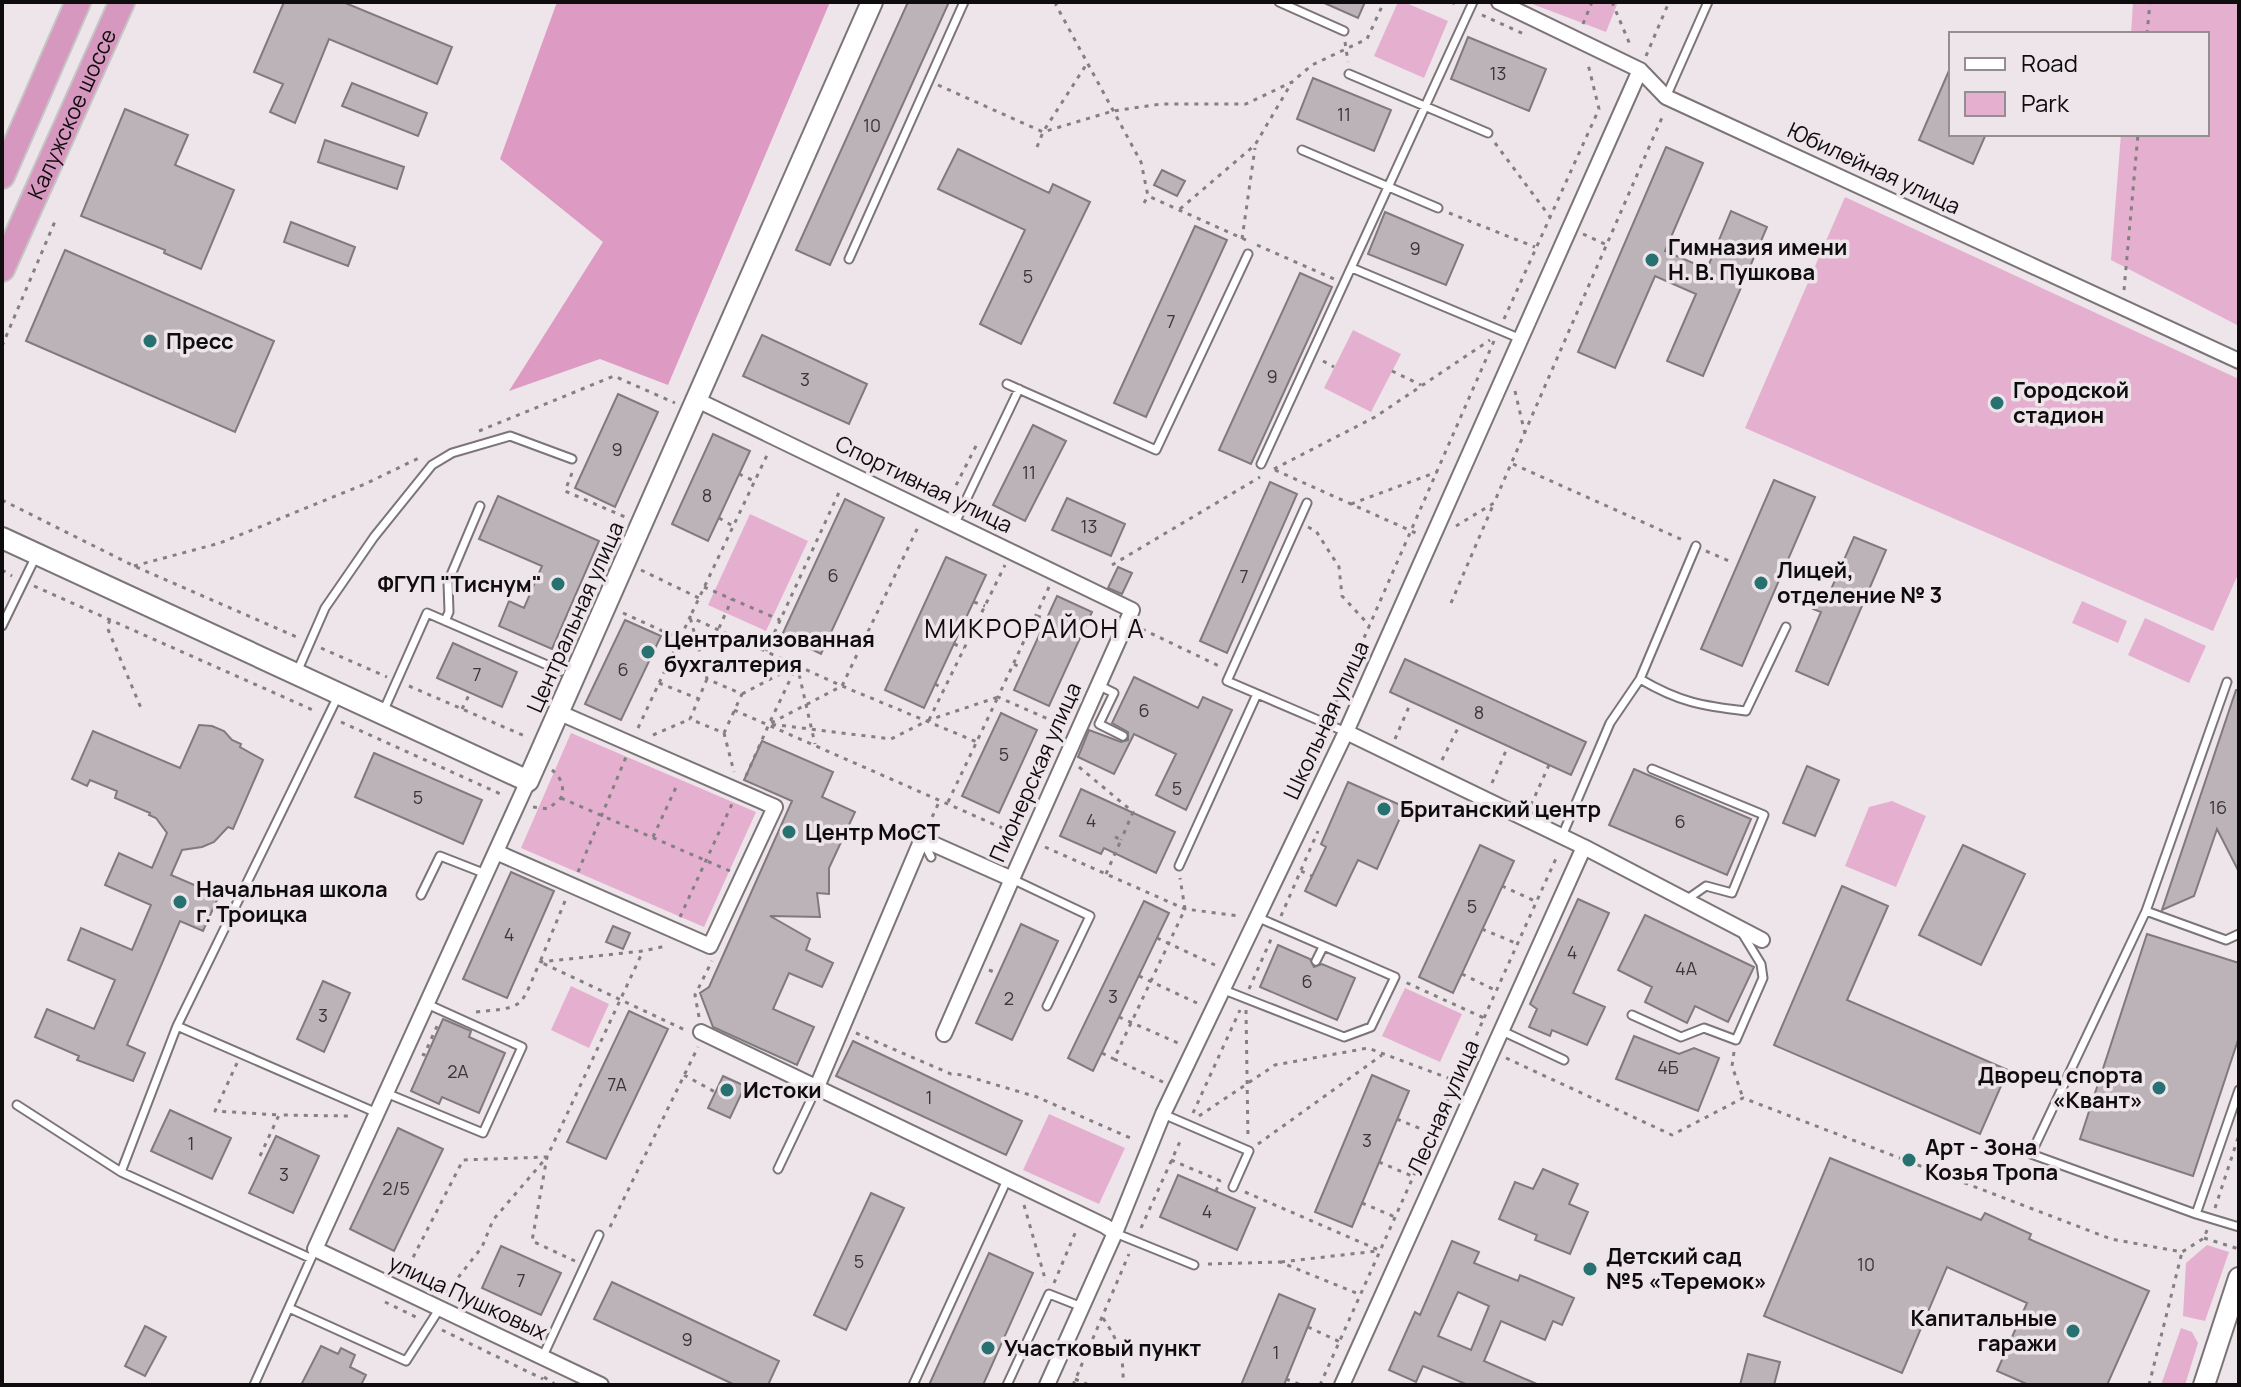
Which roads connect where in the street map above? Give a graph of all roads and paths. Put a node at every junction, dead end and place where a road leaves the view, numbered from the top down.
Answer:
1 (78, 2) edge
2 (122, 2) edge
3 (872, 2) edge
4 (964, 2) edge
5 (1057, 2) edge
6 (1279, 2) edge
7 (1384, 2) edge
8 (1473, 2) edge
9 (1499, 2) edge
10 (1592, 2) edge
11 (1612, 2) edge
12 (1669, 2) edge
13 (1708, 2) edge
14 (2150, 2) edge
15 (1344, 31) joint
16 (2147, 32) edge
17 (1578, 39) junction
18 (1346, 49) junction
19 (1086, 64) junction
20 (1640, 70) junction
21 (1349, 74) joint
22 (929, 81) junction
23 (1292, 82) junction
24 (1666, 97) junction
25 (1425, 106) junction
26 (1113, 111) junction
27 (1664, 113) dead end
28 (1043, 132) junction
29 (1488, 133) joint
30 (2138, 136) edge
31 (1255, 145) junction
32 (1037, 147) dead end
33 (1302, 150) dead end
34 (2, 176) edge
35 (1388, 186) junction
36 (1148, 196) junction
37 (1144, 203) dead end
38 (1438, 208) joint
39 (1180, 209) junction
40 (1550, 217) junction
41 (56, 219) dead end
42 (1583, 234) dead end
43 (1242, 238) junction
44 (1607, 245) junction
45 (1536, 248) junction
46 (1248, 254) dead end
47 (849, 259) dead end
48 (1352, 268) junction
49 (2, 269) edge
50 (1345, 284) junction
51 (2122, 307) junction
52 (1499, 330) junction
53 (1521, 339) junction
54 (2, 346) edge
55 (2239, 361) edge
56 (1392, 371) dead end
57 (1007, 384) dead end
58 (1422, 386) junction
59 (1019, 389) junction
60 (1514, 389) dead end
61 (687, 402) junction
62 (478, 431) dead end
63 (1525, 434) junction
64 (980, 437) dead end
65 (772, 445) dead end
66 (421, 458) dead end
67 (572, 459) joint
68 (1261, 464) dead end
69 (1513, 464) junction
70 (1274, 470) junction
71 (1437, 472) junction
72 (739, 474) dead end
73 (755, 481) junction
74 (842, 485) dead end
75 (2, 500) edge
76 (1307, 503) dead end
77 (1494, 503) junction
78 (1351, 504) junction
79 (480, 506) dead end
80 (934, 513) junction
81 (628, 518) dead end
82 (719, 518) dead end
83 (1298, 522) junction
84 (955, 523) junction
85 (733, 526) junction
86 (1452, 528) dead end
87 (1411, 531) junction
88 (2, 538) edge
89 (1431, 540) junction
90 (1696, 546) junction
91 (37, 555) junction
92 (1729, 561) dead end
93 (626, 563) junction
94 (1006, 563) dead end
95 (1112, 565) dead end
96 (134, 566) junction
97 (2, 570) edge
98 (1056, 573) junction
99 (23, 581) junction
100 (704, 587) junction
101 (699, 598) junction
102 (732, 599) junction
103 (974, 602) dead end
104 (1451, 603) dead end
105 (985, 606) junction
106 (616, 610) dead end
107 (1132, 610) joint
108 (1037, 616) junction
109 (690, 617) junction
110 (1046, 619) dead end
111 (110, 620) junction
112 (780, 620) junction
113 (445, 621) junction
114 (3, 623) edge
115 (562, 625) dead end
116 (1370, 626) junction
117 (1786, 627) dead end
118 (718, 629) junction
119 (579, 632) dead end
120 (679, 639) junction
121 (310, 643) junction
122 (954, 644) dead end
123 (964, 648) junction
124 (766, 651) junction
125 (1014, 664) junction
126 (797, 665) junction
127 (1023, 669) dead end
128 (561, 671) dead end
129 (296, 674) junction
130 (707, 679) junction
131 (1640, 679) junction
132 (397, 681) junction
133 (2227, 682) dead end
134 (659, 683) junction
135 (935, 684) dead end
136 (1098, 685) junction
137 (842, 686) junction
138 (944, 689) junction
139 (470, 693) dead end
140 (338, 694) junction
141 (742, 694) junction
142 (1257, 694) junction
143 (998, 697) junction
144 (699, 699) junction
145 (1411, 702) dead end
146 (806, 704) junction
147 (141, 708) dead end
148 (462, 709) junction
149 (734, 710) junction
150 (560, 713) junction
151 (382, 714) junction
152 (328, 717) junction
153 (690, 719) junction
154 (929, 720) junction
155 (1327, 723) junction
156 (769, 724) junction
157 (1460, 724) dead end
158 (812, 729) junction
159 (982, 730) junction
160 (1077, 732) junction
161 (1346, 732) junction
162 (724, 733) junction
163 (991, 734) dead end
164 (1123, 736) dead end
165 (531, 739) dead end
166 (1393, 741) dead end
167 (977, 742) junction
168 (631, 744) junction
169 (815, 744) junction
170 (1508, 746) dead end
171 (1066, 757) junction
172 (1441, 764) dead end
173 (1549, 765) dead end
174 (549, 768) dead end
175 (685, 768) junction
176 (1652, 769) dead end
177 (963, 771) junction
178 (972, 775) dead end
179 (528, 781) junction
180 (1490, 787) dead end
181 (506, 796) dead end
182 (736, 797) junction
183 (561, 798) junction
184 (940, 800) junction
185 (948, 803) junction
186 (1291, 806) dead end
187 (1530, 806) dead end
188 (532, 807) dead end
189 (602, 815) junction
190 (1110, 834) dead end
191 (653, 837) junction
192 (1564, 837) junction
193 (922, 839) junction
194 (1030, 840) junction
195 (1121, 840) junction
196 (1584, 847) junction
197 (496, 852) junction
198 (931, 857) dead end
199 (706, 861) junction
200 (1179, 866) joint
201 (1301, 871) dead end
202 (486, 874) junction
203 (1106, 874) junction
204 (1312, 876) dead end
205 (742, 877) junction
206 (1012, 879) junction
207 (572, 885) junction
208 (1502, 886) dead end
209 (421, 895) dead end
210 (1686, 900) junction
211 (1537, 902) junction
212 (1185, 909) junction
213 (2146, 911) junction
214 (1259, 918) junction
215 (1739, 928) junction
216 (1482, 929) dead end
217 (674, 930) junction
218 (2239, 934) edge
219 (1157, 938) dead end
220 (1762, 940) dead end
221 (1168, 944) junction
222 (1518, 944) junction
223 (1323, 947) junction
224 (643, 951) junction
225 (716, 953) dead end
226 (1316, 961) dead end
227 (540, 962) junction
228 (1220, 968) dead end
229 (1462, 974) dead end
230 (1139, 976) dead end
231 (1395, 977) junction
232 (1151, 982) junction
233 (1224, 990) junction
234 (1497, 991) junction
235 (1246, 997) junction
236 (621, 998) junction
237 (427, 1004) junction
238 (1047, 1006) dead end
239 (1204, 1006) dead end
240 (449, 1014) junction
241 (1632, 1015) dead end
242 (1119, 1017) dead end
243 (1484, 1018) junction
244 (1131, 1022) junction
245 (177, 1026) junction
246 (842, 1027) junction
247 (1502, 1031) junction
248 (944, 1034) dead end
249 (702, 1035) junction
250 (1736, 1040) junction
251 (1186, 1046) dead end
252 (407, 1047) junction
253 (1492, 1052) junction
254 (1102, 1053) dead end
255 (241, 1054) junction
256 (1383, 1054) junction
257 (1114, 1059) junction
258 (1564, 1060) dead end
259 (684, 1075) junction
260 (1456, 1081) junction
261 (1247, 1083) junction
262 (1168, 1084) dead end
263 (816, 1089) junction
264 (2239, 1090) edge
265 (715, 1092) dead end
266 (386, 1093) junction
267 (1743, 1098) junction
268 (17, 1105) dead end
269 (377, 1113) junction
270 (1163, 1114) junction
271 (279, 1115) junction
272 (351, 1116) dead end
273 (1397, 1119) dead end
274 (1188, 1123) junction
275 (1433, 1134) junction
276 (1143, 1143) dead end
277 (1249, 1151) junction
278 (260, 1156) dead end
279 (547, 1157) junction
280 (1171, 1160) junction
281 (1379, 1162) dead end
282 (778, 1169) dead end
283 (121, 1172) junction
284 (1414, 1177) junction
285 (1220, 1181) junction
286 (1006, 1182) junction
287 (1233, 1187) junction
288 (1216, 1191) dead end
289 (1362, 1203) dead end
290 (2196, 1214) junction
291 (1396, 1217) junction
292 (1080, 1222) dead end
293 (610, 1227) dead end
294 (2239, 1227) edge
295 (1115, 1233) junction
296 (599, 1235) dead end
297 (2204, 1238) dead end
298 (1135, 1240) junction
299 (2239, 1249) edge
300 (1381, 1251) junction
301 (313, 1254) junction
302 (1280, 1262) junction
303 (1194, 1265) joint
304 (584, 1266) junction
305 (2239, 1278) edge
306 (400, 1281) dead end
307 (1049, 1294) junction
308 (1361, 1295) junction
309 (389, 1304) dead end
310 (440, 1304) junction
311 (1082, 1307) junction
312 (289, 1308) junction
313 (1102, 1316) junction
314 (417, 1318) dead end
315 (431, 1325) dead end
316 (1308, 1327) dead end
317 (1340, 1342) junction
318 (547, 1359) junction
319 (543, 1379) junction
320 (1075, 1379) junction
321 (1286, 1379) dead end
322 (254, 1385) edge
323 (556, 1385) edge
324 (601, 1385) edge
325 (913, 1385) edge
326 (1007, 1385) edge
327 (1047, 1385) edge
328 (1073, 1385) edge
329 (1089, 1385) edge
330 (1123, 1385) edge
331 (1301, 1385) edge
332 (1320, 1385) edge
333 (1342, 1385) edge
334 (2149, 1385) edge
335 (2204, 1385) edge

1 - 34 highway, Калужское шоссе
2 - 49 highway, Калужское шоссе
3 - 61 main road, Центральная улица
4 - 22 lane
5 - 19 path
6 - 15 lane
7 - 18 path
8 - 25 lane
9 - 17 street, Юбилейная улица
10 - 17 path
11 - 20 path
12 - 20 path
13 - 24 lane
14 - 16 path
15 - 18 path
17 - 20 street, Юбилейная улица
17 - 40 path
18 - 21 path
18 - 23 path
19 - 26 path
19 - 28 path
20 - 24 street, Юбилейная улица
20 - 53 street, Школьная улица
21 - 25 lane
22 - 28 path
22 - 47 lane
23 - 26 path
23 - 31 path
24 - 51 street, Юбилейная улица
25 - 29 lane
25 - 35 lane
26 - 28 path
26 - 36 path
27 - 44 path
28 - 32 path
29 - 40 path
30 - 51 path
31 - 39 path
31 - 43 path
33 - 35 lane
35 - 38 lane
35 - 48 lane
36 - 37 path
36 - 39 path
38 - 45 path
39 - 43 path
40 - 45 path
41 - 54 path
42 - 44 path
43 - 50 path
44 - 63 path
45 - 52 path
46 - 59 lane
48 - 50 lane
48 - 52 lane
50 - 68 lane
51 - 55 street, Юбилейная улица
52 - 53 lane
53 - 89 street, Школьная улица
56 - 58 path
57 - 59 lane
58 - 70 path
58 - 71 path
59 - 84 lane
60 - 63 path
61 - 62 path
61 - 80 street, Спортивная улица
61 - 93 main road, Центральная улица
63 - 69 path
64 - 80 path
65 - 73 path
66 - 96 path
67 - 81 path
67 - 121 lane
69 - 77 path
69 - 90 path
70 - 78 path
70 - 95 path
71 - 78 path
71 - 87 path
72 - 73 path
73 - 85 path
74 - 112 path
75 - 96 path
76 - 83 lane
77 - 86 path
77 - 104 path
78 - 87 path
79 - 113 lane
80 - 84 street, Спортивная улица
80 - 137 path
82 - 85 path
83 - 116 path
83 - 142 lane
84 - 98 street, Спортивная улица
85 - 100 path
87 - 89 path
87 - 116 path
88 - 91 main road
89 - 161 street, Школьная улица
90 - 92 path
90 - 131 lane
91 - 99 lane
91 - 129 main road
93 - 101 path
93 - 150 main road, Центральная улица
94 - 105 path
96 - 121 path
97 - 99 path
98 - 107 street, Спортивная улица
98 - 108 path
99 - 111 path
99 - 114 lane
100 - 101 path
100 - 102 path
101 - 109 path
102 - 112 path
102 - 118 path
103 - 105 path
105 - 123 path
106 - 120 path
107 - 136 street, Пионерская улица
108 - 110 path
108 - 125 path
109 - 118 path
109 - 120 path
109 - 130 path
111 - 147 path
111 - 152 path
112 - 124 path
113 - 128 lane
113 - 132 lane
115 - 119 path
116 - 155 path
117 - 131 lane
118 - 124 path
120 - 134 path
121 - 129 lane
121 - 132 path
122 - 123 path
123 - 138 path
124 - 126 path
125 - 127 path
125 - 143 path
126 - 137 path
126 - 141 path
126 - 146 path
126 - 156 path
129 - 140 main road
130 - 141 path
130 - 144 path
131 - 192 lane
132 - 148 path
132 - 151 lane
133 - 213 lane
134 - 144 path
134 - 168 path
135 - 138 path
136 - 160 street, Пионерская улица
136 - 164 lane
137 - 146 path
137 - 154 path
138 - 154 path
139 - 148 path
140 - 151 main road
140 - 152 lane
141 - 149 path
142 - 155 lane
142 - 200 lane
143 - 154 path
143 - 159 path
143 - 160 path
144 - 153 path
145 - 166 path
146 - 156 path
146 - 158 path
148 - 165 path
149 - 156 path
149 - 162 path
150 - 168 street
150 - 179 main road, Центральная улица
151 - 179 main road
152 - 181 path
152 - 245 lane
153 - 162 path
153 - 168 path
154 - 158 path
154 - 167 path
155 - 161 lane
155 - 186 path
156 - 158 path
156 - 169 path
156 - 182 path
157 - 172 path
158 - 169 path
159 - 163 path
159 - 167 path
160 - 171 street, Пионерская улица
161 - 192 street
161 - 214 street, Школьная улица
162 - 182 path
167 - 177 path
168 - 175 street
168 - 189 path
169 - 184 path
170 - 180 path
171 - 194 street, Пионерская улица
171 - 195 path
173 - 187 path
174 - 183 path
175 - 182 street
175 - 191 path
176 - 210 lane
177 - 178 path
177 - 185 path
179 - 197 street, Центральная улица
182 - 199 path
182 - 205 street
183 - 188 path
183 - 189 path
184 - 185 path
184 - 193 path
185 - 194 path
189 - 191 path
189 - 207 path
190 - 195 path
191 - 199 path
192 - 196 street
192 - 211 path
193 - 198 lane
193 - 206 street, Пионерская улица
193 - 246 street
194 - 203 path
194 - 206 street, Пионерская улица
195 - 203 path
196 - 210 street
196 - 247 street, Лесная улица
197 - 202 street, Центральная улица
197 - 207 street
199 - 205 path
199 - 217 path
200 - 212 path
201 - 204 path
202 - 209 lane
202 - 237 street, Центральная улица
203 - 212 path
205 - 217 street
206 - 238 lane
206 - 248 street
207 - 217 street
207 - 227 path
208 - 211 path
210 - 215 street
211 - 222 path
212 - 214 path
212 - 221 path
213 - 218 lane
213 - 290 lane
214 - 223 lane
214 - 233 street, Школьная улица
215 - 220 street
215 - 250 lane
216 - 222 path
217 - 224 path
219 - 221 path
221 - 228 path
221 - 232 path
222 - 234 path
223 - 226 lane
223 - 231 lane
224 - 227 path
224 - 236 path
225 - 249 path
227 - 236 path
227 - 240 path
229 - 234 path
230 - 232 path
231 - 235 lane
231 - 243 path
232 - 239 path
232 - 244 path
233 - 235 lane
233 - 270 street, Школьная улица
234 - 243 path
235 - 261 path
236 - 249 path
236 - 279 path
237 - 240 lane
237 - 252 street, Центральная улица
240 - 252 path
240 - 266 lane
241 - 250 lane
242 - 244 path
243 - 260 path
244 - 251 path
244 - 257 path
245 - 255 lane
245 - 283 lane
246 - 263 street
246 - 276 path
247 - 253 street, Лесная улица
247 - 258 lane
249 - 259 path
249 - 263 street
250 - 267 path
252 - 266 street, Центральная улица
253 - 267 path
253 - 333 street, Лесная улица
254 - 257 path
255 - 269 lane
255 - 271 path
256 - 260 path
256 - 261 path
256 - 277 path
257 - 262 path
259 - 265 path
259 - 293 path
260 - 275 path
261 - 274 path
261 - 277 path
263 - 282 lane
263 - 286 street
264 - 290 lane
266 - 269 street, Центральная улица
267 - 334 path
268 - 283 lane
269 - 301 street, Центральная улица
270 - 274 lane
270 - 295 street, Школьная улица
271 - 272 path
271 - 278 path
273 - 275 path
274 - 277 lane
274 - 280 path
275 - 284 path
277 - 287 lane
279 - 304 path
279 - 306 path
279 - 310 path
280 - 285 path
280 - 298 path
281 - 284 path
283 - 301 lane
284 - 291 path
285 - 287 path
285 - 288 path
286 - 295 street
286 - 307 path
286 - 325 lane
287 - 300 path
289 - 291 path
290 - 294 lane
291 - 300 path
292 - 307 path
295 - 298 lane
295 - 311 street, Школьная улица
296 - 304 lane
297 - 299 path
298 - 303 lane
298 - 313 path
300 - 302 path
300 - 308 path
301 - 310 street, улица Пушковых
301 - 312 lane
302 - 303 path
302 - 308 path
304 - 318 lane
305 - 335 main road
307 - 311 lane
307 - 326 lane
308 - 317 path
309 - 314 path
310 - 312 lane
310 - 318 street, улица Пушковых
311 - 327 street, Школьная улица
312 - 322 lane
313 - 320 path
313 - 330 path
315 - 319 path
316 - 317 path
317 - 332 path
318 - 319 path
318 - 324 street, улица Пушковых
319 - 323 path
320 - 328 path
320 - 329 path
321 - 331 path

